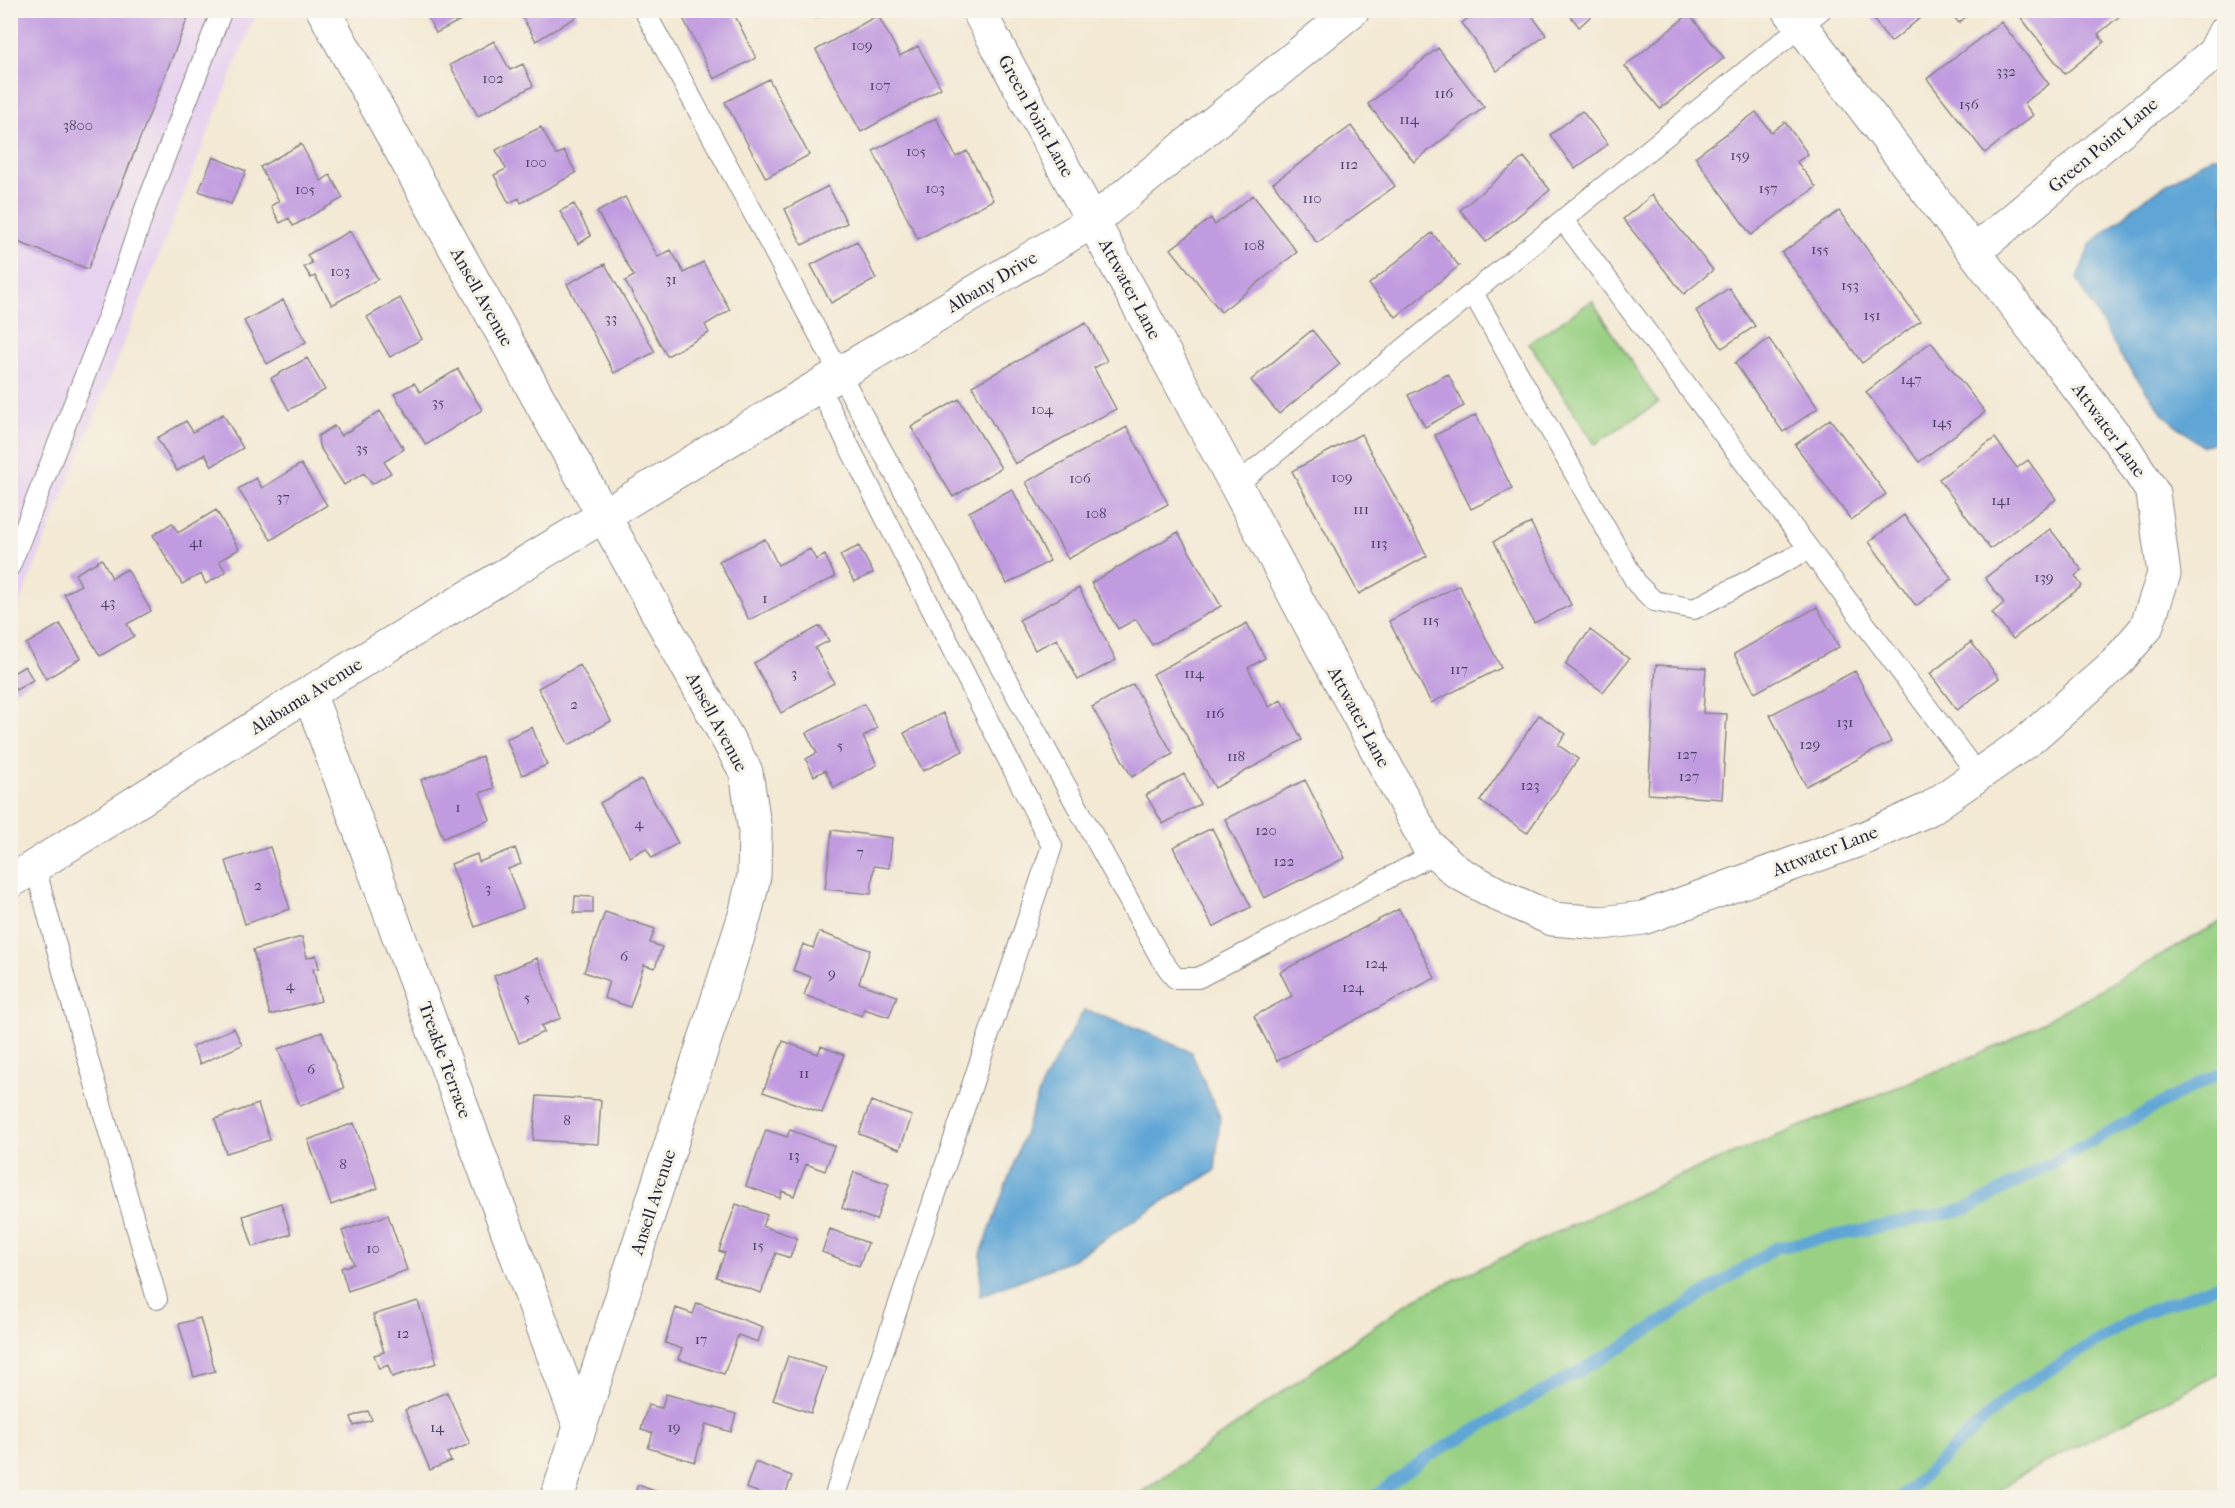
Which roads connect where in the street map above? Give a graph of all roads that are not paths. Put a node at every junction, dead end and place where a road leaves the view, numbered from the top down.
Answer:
1 (222, 10) edge
2 (323, 10) edge
3 (644, 10) edge
4 (978, 10) edge
5 (1353, 10) edge
6 (1804, 16) edge
7 (2224, 33) edge
8 (1563, 220) junction
9 (1093, 221) junction
10 (1974, 252) junction
11 (1473, 293) junction
12 (830, 380) junction
13 (1236, 485) junction
14 (604, 516) junction
15 (1809, 549) junction
16 (10, 566) edge
17 (309, 693) junction
18 (1978, 775) junction
19 (1436, 853) junction
20 (23, 874) edge
21 (157, 1299) dead end
22 (580, 1427) junction
23 (557, 1497) edge
24 (834, 1497) edge

1 - 16 lane
2 - 14 street, Ansell Avenue
3 - 12 lane
4 - 9 street, Green Point Lane
5 - 9 street, Albany Drive
6 - 8 lane
6 - 10 street, Attwater Lane
7 - 10 street, Green Point Lane
8 - 11 lane
8 - 15 lane
9 - 12 street, Albany Drive
9 - 13 street, Attwater Lane
10 - 18 street, Attwater Lane
11 - 13 lane
11 - 15 lane
12 - 14 street, Albany Drive
12 - 19 lane
12 - 24 lane
13 - 19 street, Attwater Lane
14 - 17 street, Alabama Avenue
14 - 22 street, Ansell Avenue
15 - 18 lane
17 - 20 street, Alabama Avenue
17 - 22 street, Treakle Terrace
18 - 19 street, Attwater Lane
20 - 21 lane
22 - 23 street, Ansell Avenue

